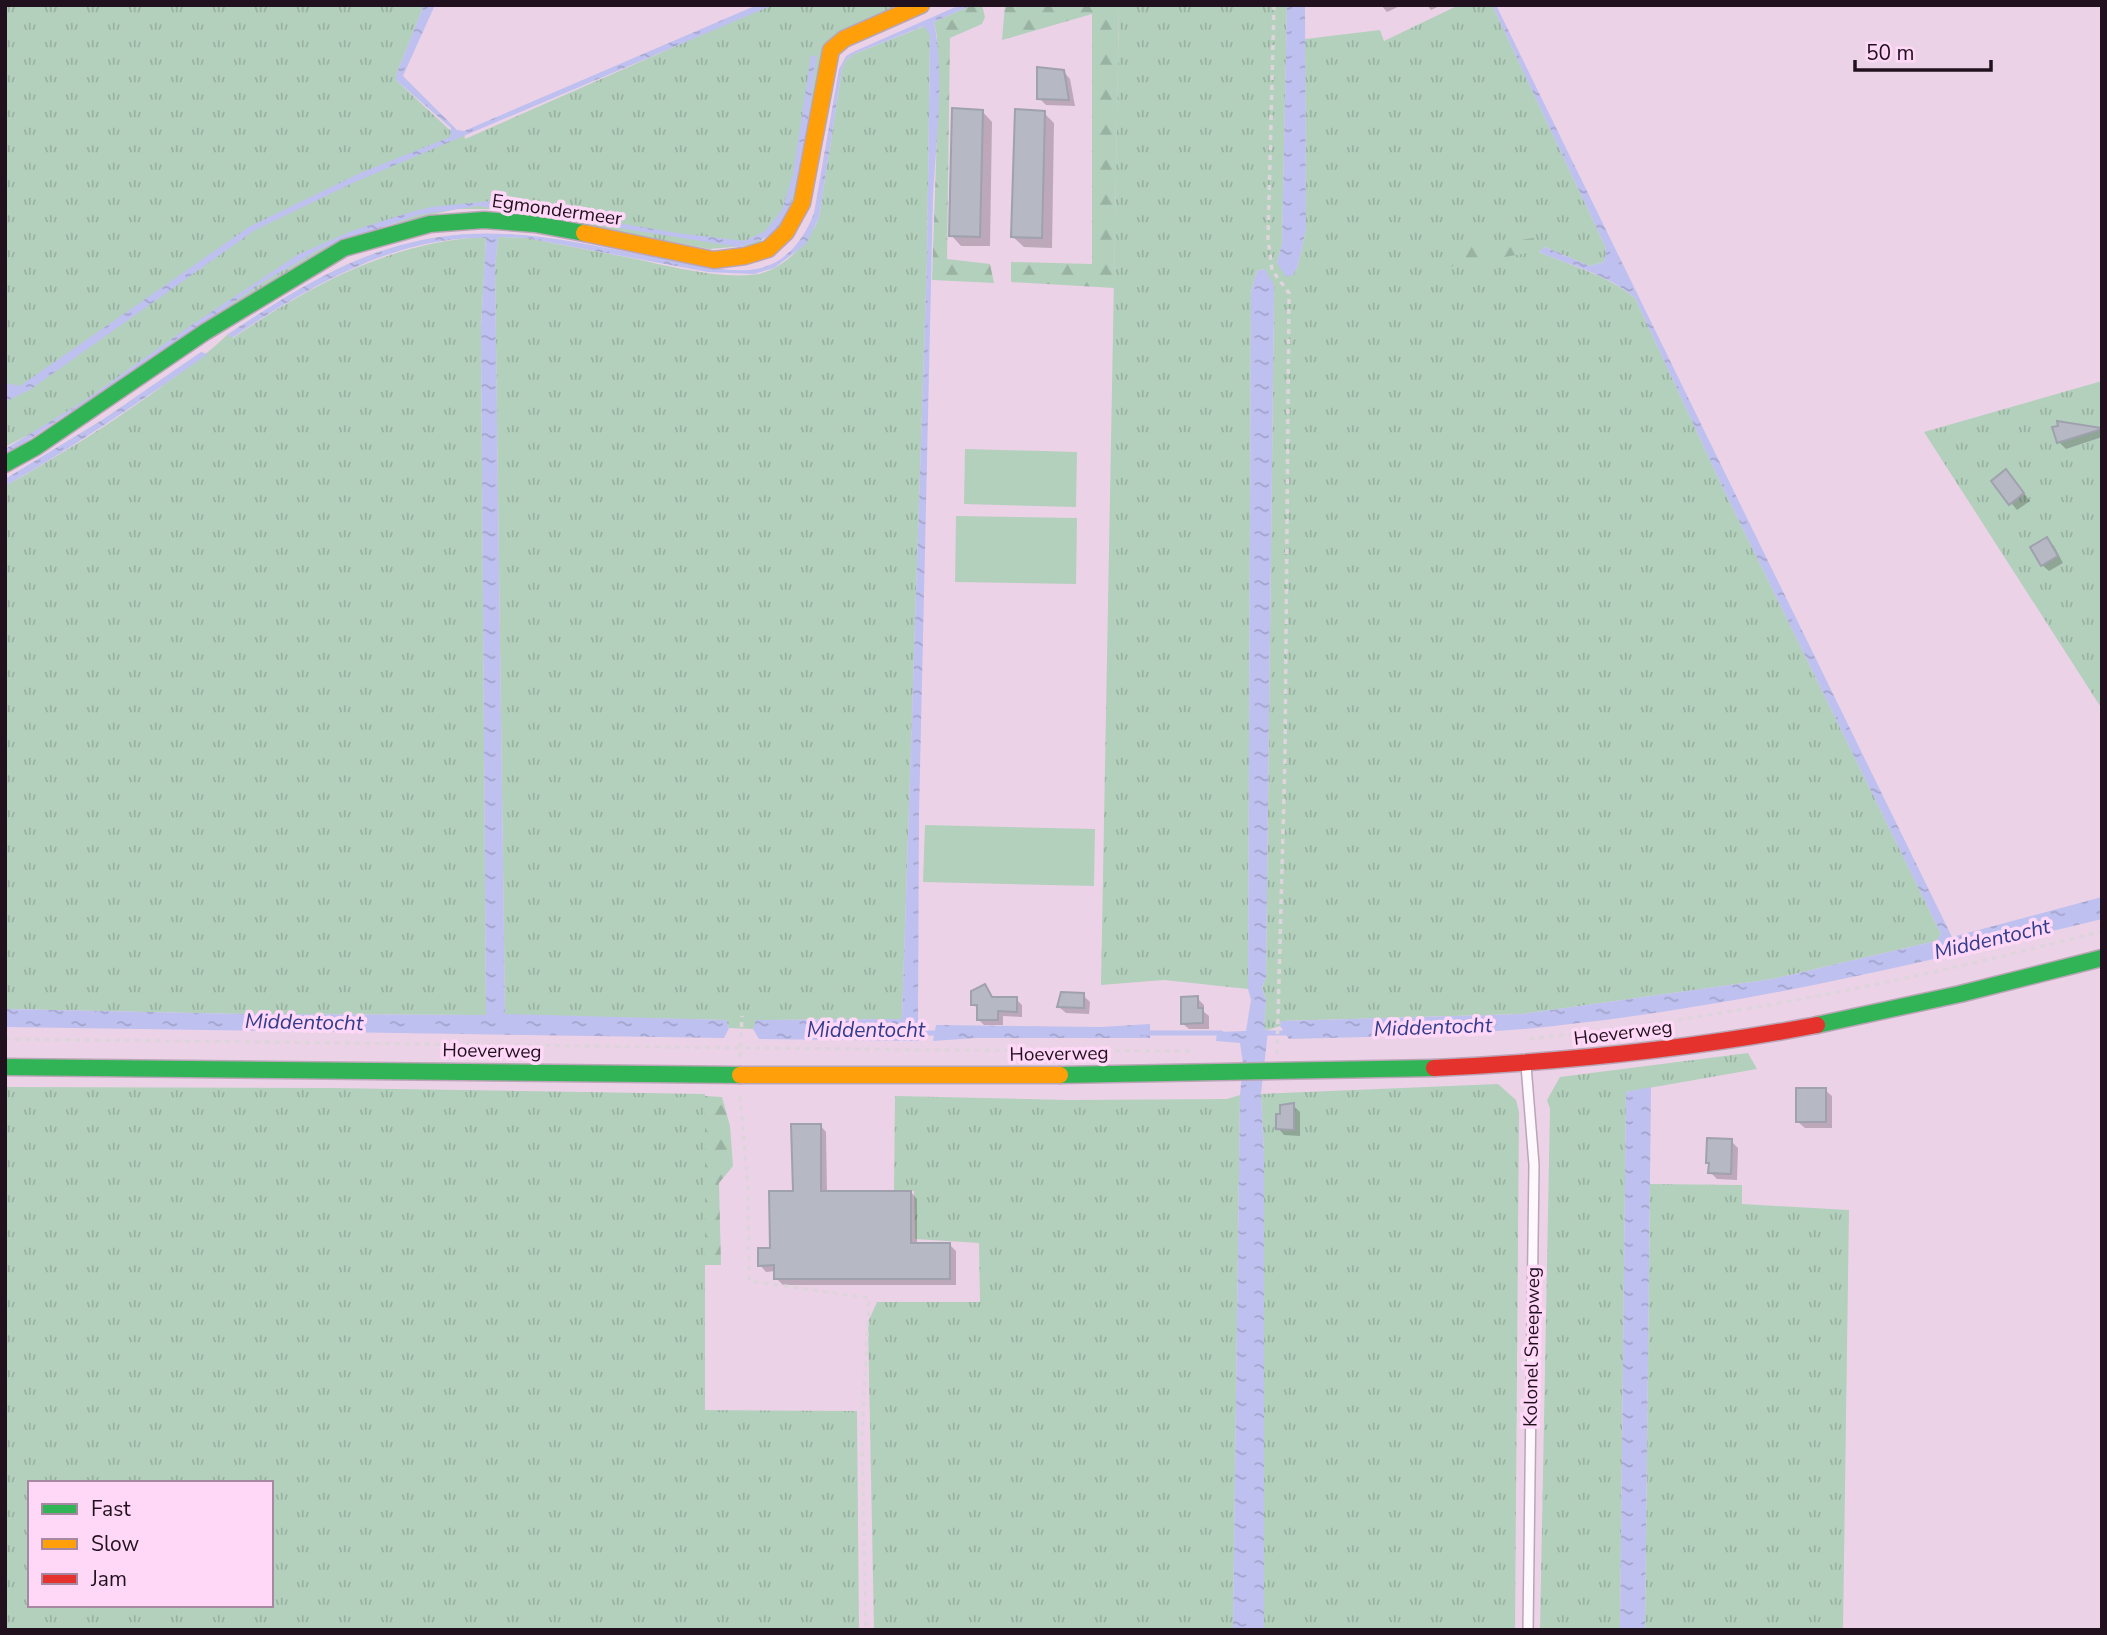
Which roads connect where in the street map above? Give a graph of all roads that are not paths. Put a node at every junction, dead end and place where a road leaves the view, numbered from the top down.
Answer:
1 (921, 5) edge
2 (5, 464) edge
3 (2102, 958) edge
4 (1526, 1065) junction
5 (5, 1067) edge
6 (1528, 1630) edge

1 - 2 main road, Egmondermeer
3 - 4 main road, Hoeverweg
4 - 5 main road, Hoeverweg
4 - 6 lane, Kolonel Sneepweg

